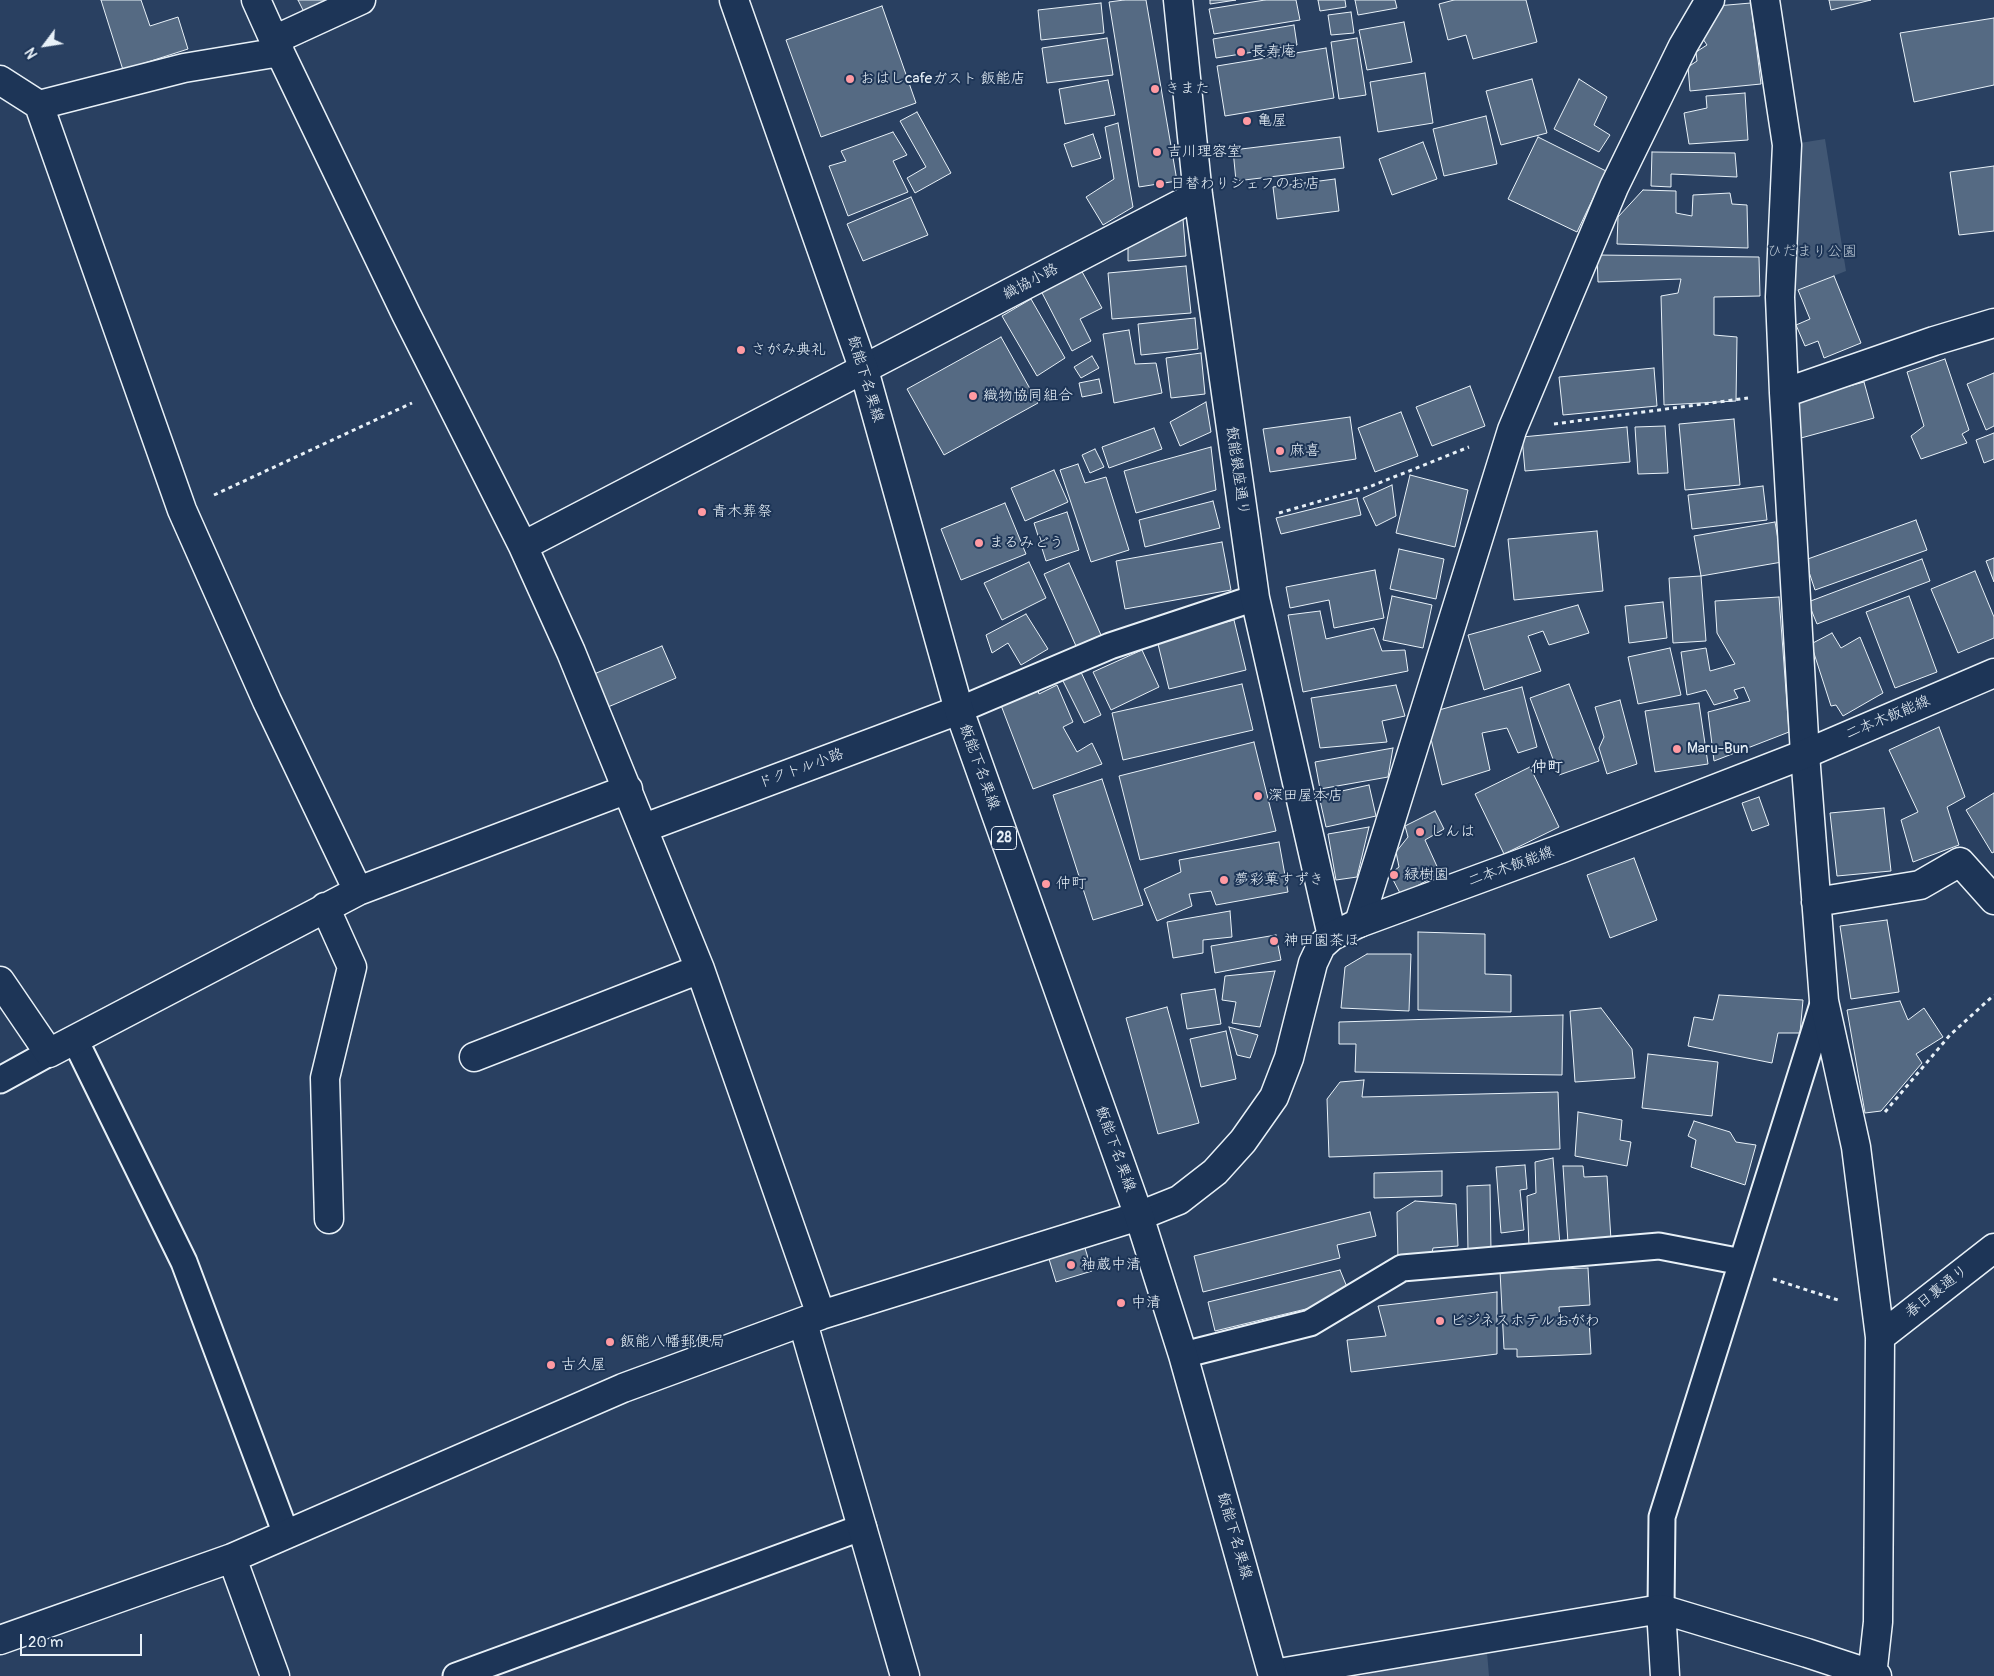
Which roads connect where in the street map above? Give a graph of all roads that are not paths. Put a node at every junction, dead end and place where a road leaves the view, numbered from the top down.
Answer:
1 (256, 0) edge
2 (361, 0) edge
3 (734, 0) edge
4 (1178, 0) edge
5 (1710, 0) edge
6 (1765, 0) edge
7 (277, 46) junction
8 (0, 80) edge
9 (39, 105) junction
10 (1198, 195) junction
11 (1994, 323) edge
12 (864, 370) junction
13 (1784, 393) junction
14 (523, 546) junction
15 (1255, 598) junction
16 (1994, 673) edge
17 (959, 710) junction
18 (1805, 754) junction
19 (628, 789) junction
20 (644, 828) junction
21 (358, 891) junction
22 (1994, 900) edge
23 (1816, 902) junction
24 (325, 907) junction
25 (1359, 923) junction
26 (1332, 936) junction
27 (700, 968) junction
28 (0, 981) edge
29 (1824, 1001) junction
30 (75, 1040) junction
31 (49, 1053) junction
32 (474, 1057) dead end
33 (0, 1080) edge
34 (1139, 1216) junction
35 (329, 1219) dead end
36 (1994, 1248) edge
37 (1741, 1265) junction
38 (812, 1319) junction
39 (1878, 1325) junction
40 (1184, 1355) junction
41 (863, 1527) junction
42 (286, 1534) junction
43 (232, 1558) junction
44 (1661, 1609) junction
45 (0, 1640) edge
46 (1273, 1675) edge
47 (1874, 1675) edge
48 (275, 1676) edge
49 (456, 1676) edge
50 (906, 1676) edge
51 (1665, 1676) edge

1 - 7 street
2 - 7 street
3 - 12 street, 飯能下名栗線 / 28
4 - 10 street, 飯能銀座通り
5 - 25 street
6 - 13 street
7 - 9 street
7 - 14 street
8 - 9 street
9 - 21 street
10 - 12 street, 織協小路
10 - 15 street, 飯能銀座通り
11 - 13 street
12 - 14 street, 織協小路
12 - 17 street, 飯能下名栗線 / 28
13 - 18 street
14 - 19 street
15 - 17 lane
15 - 26 street, 飯能銀座通り
16 - 18 street, 二本木飯能線
17 - 20 street, ドクトル小路
17 - 34 street, 飯能下名栗線 / 28
18 - 23 street
18 - 25 street, 二本木飯能線
19 - 20 street
19 - 21 street
20 - 27 street
21 - 24 street
22 - 23 street
23 - 29 street
24 - 30 street
24 - 35 street
25 - 26 street, 二本木飯能線
26 - 34 street, 二本木飯能線
27 - 32 street
27 - 38 street
28 - 31 street
29 - 37 lane
29 - 39 street
30 - 31 street
30 - 42 lane
31 - 33 lane
34 - 38 street, 二本木飯能線
34 - 40 street, 飯能下名栗線 / 28
36 - 39 street, 春日裏通り
37 - 40 lane
37 - 44 lane
38 - 41 street
38 - 42 street, 二本木飯能線
39 - 47 street
40 - 46 street, 飯能下名栗線 / 28
41 - 49 lane
41 - 50 street
42 - 43 street, 二本木飯能線
43 - 45 street, 二本木飯能線
43 - 48 street
44 - 46 street
44 - 47 street
44 - 51 street

